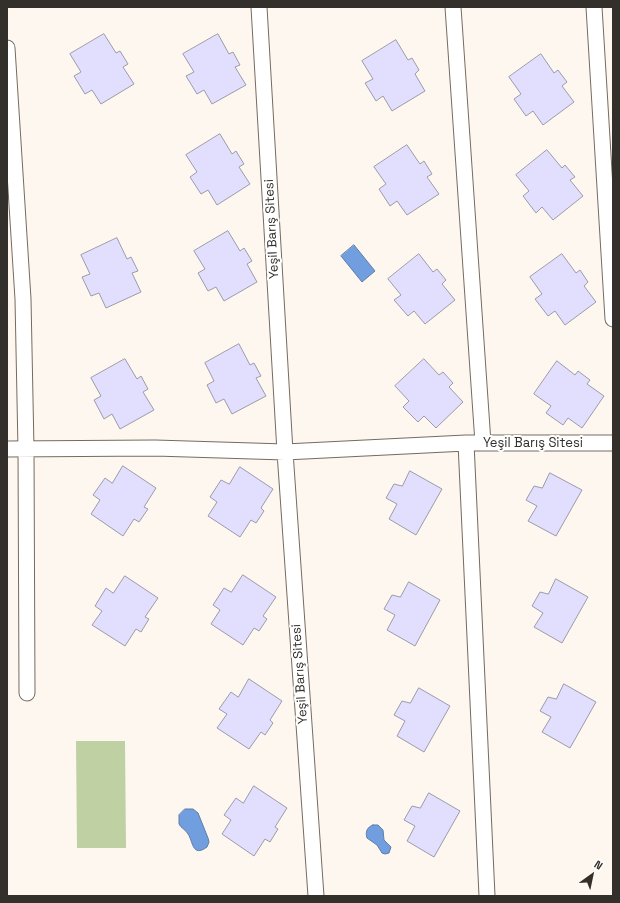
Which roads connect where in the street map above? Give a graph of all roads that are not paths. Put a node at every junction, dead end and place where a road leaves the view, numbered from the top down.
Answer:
1 (259, 7) edge
2 (453, 7) edge
3 (594, 7) edge
4 (7, 48) edge
5 (613, 319) edge
6 (466, 443) junction
7 (483, 443) junction
8 (613, 443) edge
9 (26, 448) junction
10 (7, 449) edge
11 (285, 452) junction
12 (27, 693) dead end
13 (316, 896) edge
14 (487, 896) edge

1 - 11 street, Yeşil Barış Sitesi
2 - 7 street
3 - 5 street
4 - 9 street
6 - 7 street, Yeşil Barış Sitesi
6 - 11 street, Yeşil Barış Sitesi
6 - 14 street
7 - 8 street, Yeşil Barış Sitesi
9 - 10 street, Yeşil Barış Sitesi
9 - 11 street, Yeşil Barış Sitesi
9 - 12 street
11 - 13 street, Yeşil Barış Sitesi

